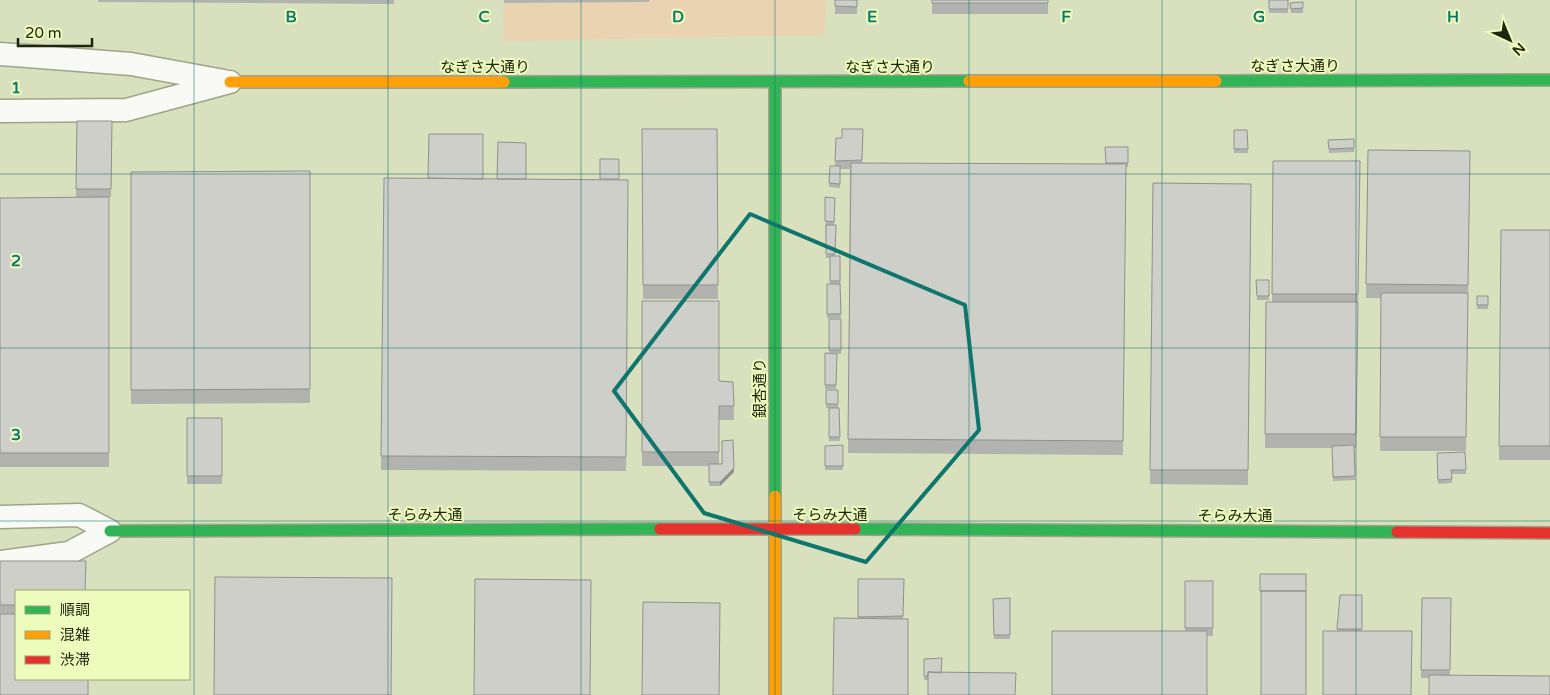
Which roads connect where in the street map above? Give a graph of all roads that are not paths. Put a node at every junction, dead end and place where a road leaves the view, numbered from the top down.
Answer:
1 (0, 54) edge
2 (1550, 80) edge
3 (230, 82) junction
4 (775, 82) junction
5 (0, 111) edge
6 (0, 517) edge
7 (775, 529) junction
8 (110, 531) junction
9 (1550, 533) edge
10 (0, 562) edge
11 (775, 695) edge

1 - 3 street
2 - 4 street, なぎさ大通り
3 - 4 street, なぎさ大通り
3 - 5 street
4 - 7 street, 銀杏通り
6 - 8 street
7 - 8 street, そらみ大通
7 - 9 street, そらみ大通
7 - 11 street, 銀杏通り
8 - 10 street

